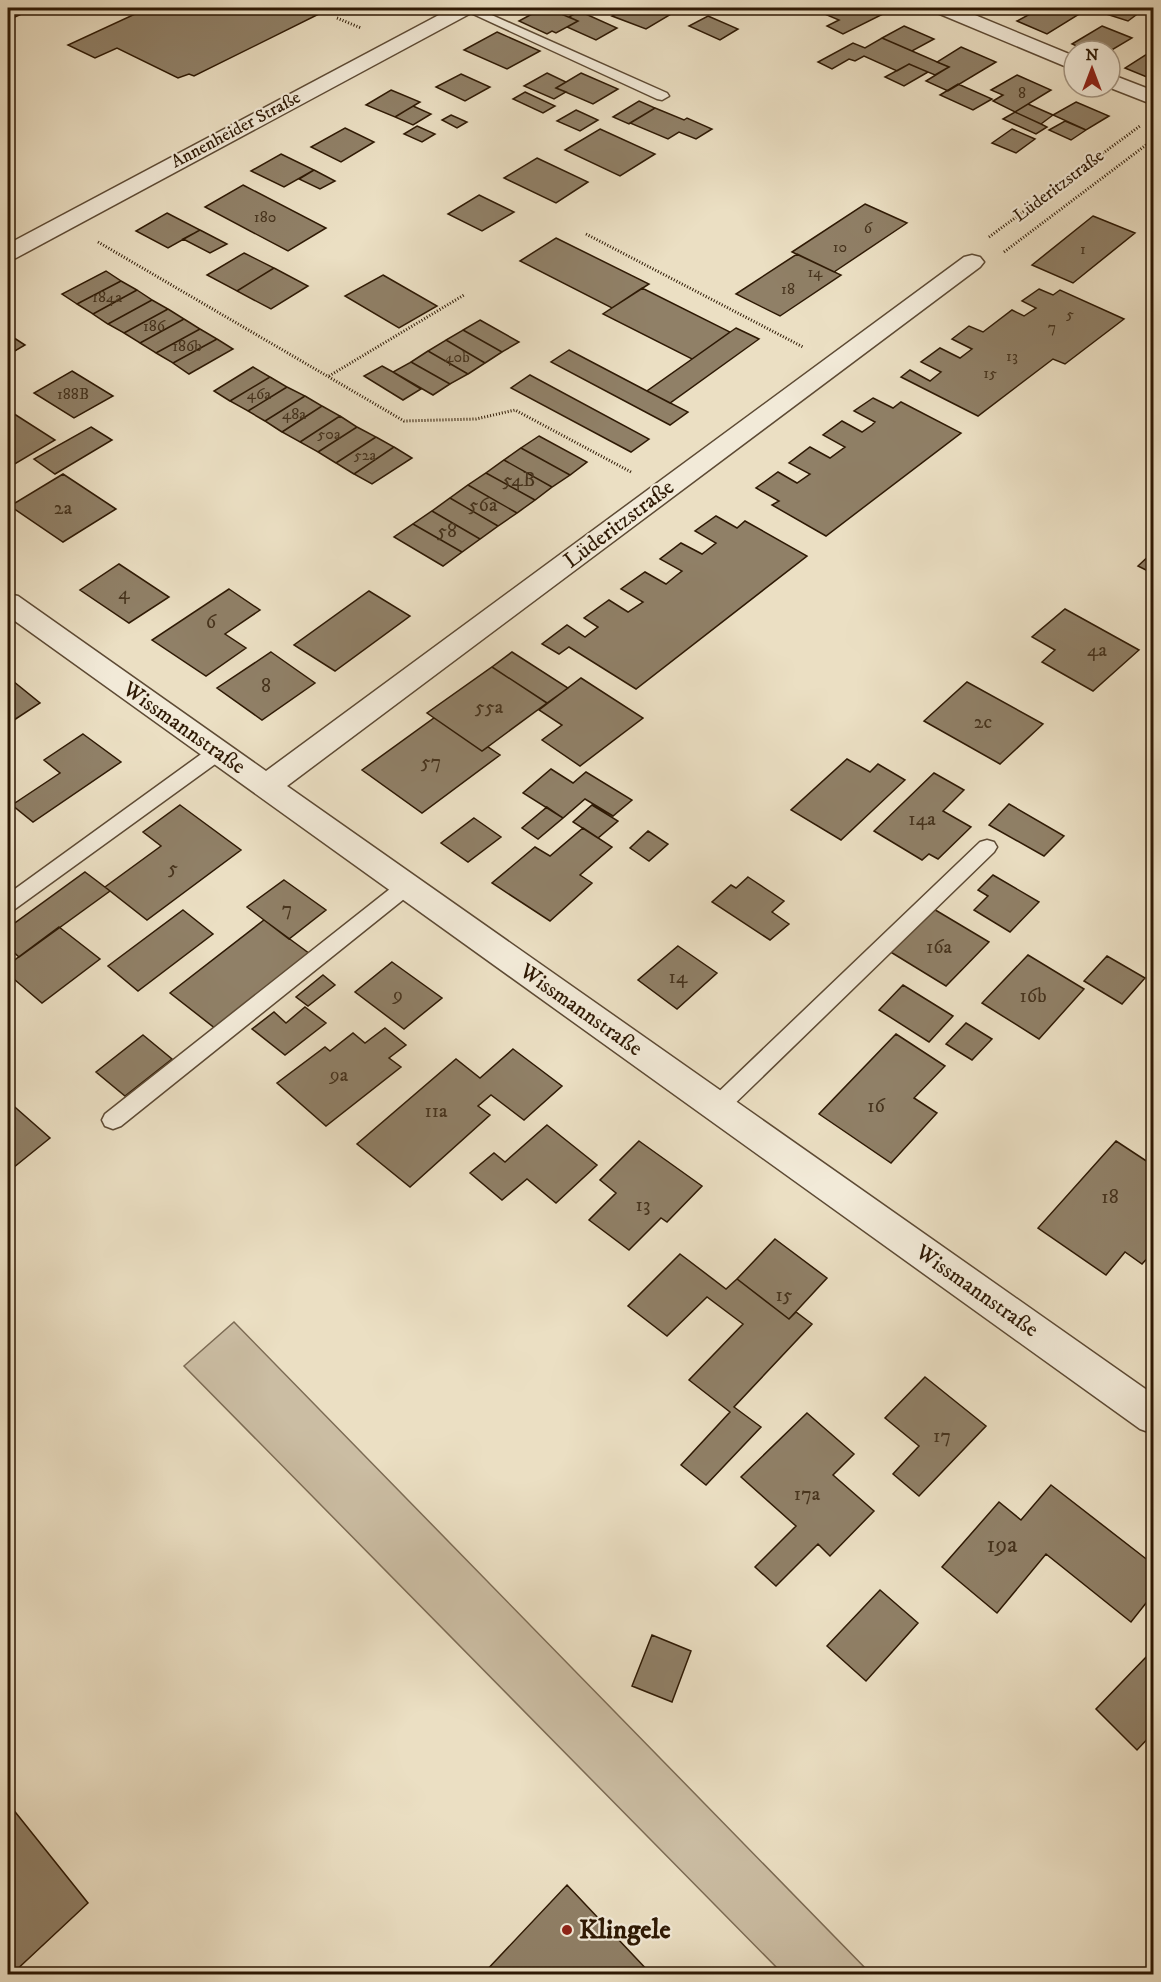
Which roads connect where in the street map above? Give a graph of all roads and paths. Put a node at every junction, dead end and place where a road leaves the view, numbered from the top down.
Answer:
1 (466, 8) edge
2 (942, 8) edge
3 (1062, 59) edge
4 (1122, 85) edge
5 (662, 96) dead end
6 (1154, 99) edge
7 (1140, 125) dead end
8 (1154, 139) edge
9 (62, 224) junction
10 (586, 234) dead end
11 (8, 253) edge
12 (972, 262) junction
13 (464, 295) dead end
14 (835, 363) junction
15 (328, 376) junction
16 (665, 489) junction
17 (8, 603) edge
18 (218, 752) junction
19 (266, 786) junction
20 (987, 847) dead end
21 (407, 886) junction
22 (8, 904) edge
23 (717, 1107) junction
24 (113, 1120) dead end
25 (1154, 1417) edge

1 - 5 lane
1 - 9 street, Annenheider Straße
2 - 3 street
4 - 6 street
7 - 12 path, Lüderitzstraße
8 - 12 path, Lüderitzstraße
9 - 11 street, Annenheider Straße
9 - 15 path
10 - 14 path
12 - 14 street, Lüderitzstraße
13 - 15 path
14 - 16 street, Lüderitzstraße
15 - 16 path
16 - 19 street, Lüderitzstraße
17 - 18 street, Wissmannstraße
18 - 19 street, Wissmannstraße
18 - 22 lane
19 - 21 street, Wissmannstraße
20 - 23 lane
21 - 23 street, Wissmannstraße
21 - 24 lane
23 - 25 street, Wissmannstraße

